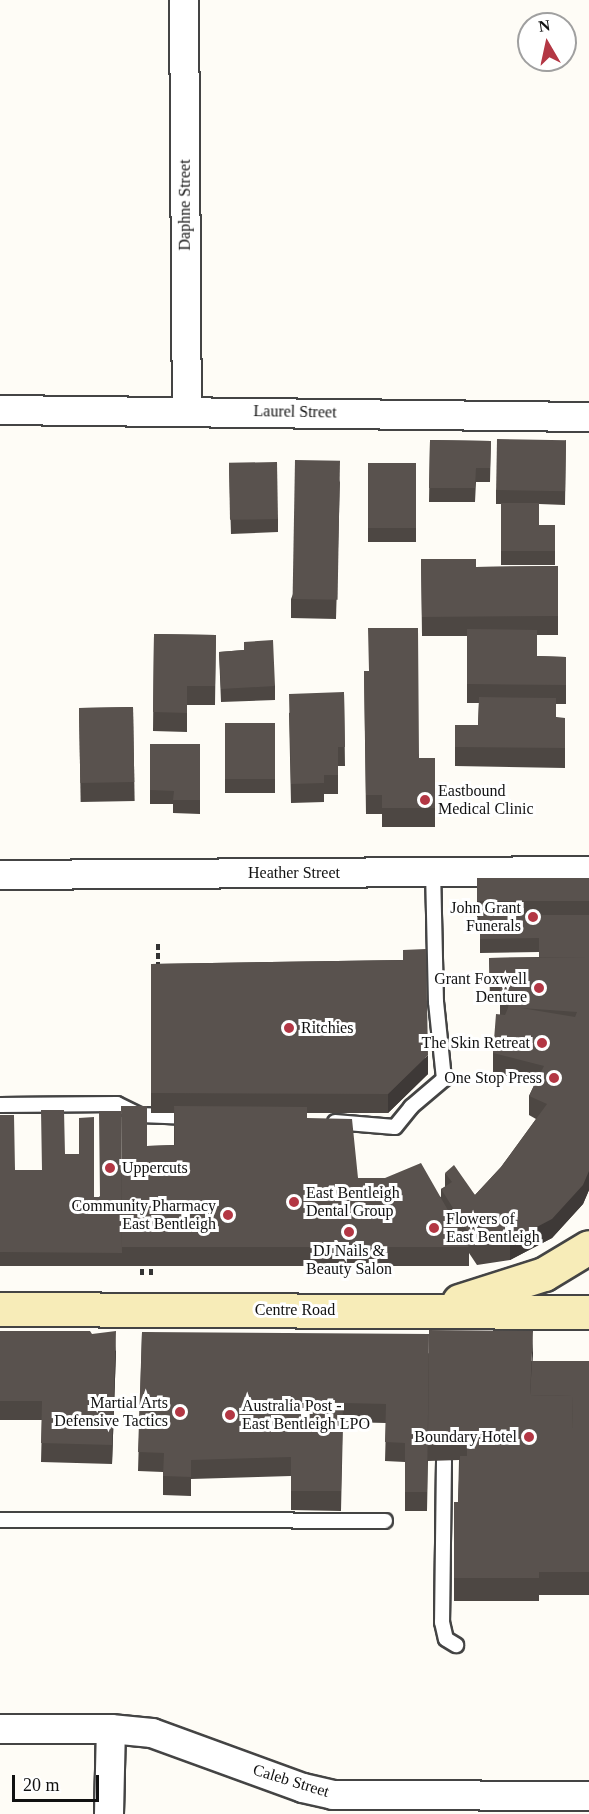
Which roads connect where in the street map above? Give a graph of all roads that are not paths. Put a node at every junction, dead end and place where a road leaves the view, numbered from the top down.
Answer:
1 (184, 0) edge
2 (0, 410) edge
3 (187, 410) junction
4 (589, 417) edge
5 (589, 871) edge
6 (432, 872) junction
7 (0, 875) edge
8 (0, 1105) edge
9 (209, 1117) edge
10 (320, 1121) edge
11 (589, 1247) edge
12 (0, 1309) edge
13 (589, 1312) edge
14 (439, 1316) junction
15 (444, 1461) edge
16 (0, 1520) edge
17 (385, 1521) dead end
18 (456, 1645) dead end
19 (111, 1728) junction
20 (0, 1729) edge
21 (589, 1796) edge
22 (109, 1814) edge

1 - 3 street, Daphne Street
2 - 3 street, Laurel Street
3 - 4 street, Laurel Street
5 - 6 street, Heather Street
6 - 7 street, Heather Street
6 - 10 lane
8 - 9 lane
11 - 14 main road
12 - 14 main road, Centre Road
13 - 14 main road, Centre Road
15 - 18 lane
16 - 17 lane
19 - 20 street, Caleb Street
19 - 21 street, Caleb Street
19 - 22 street

